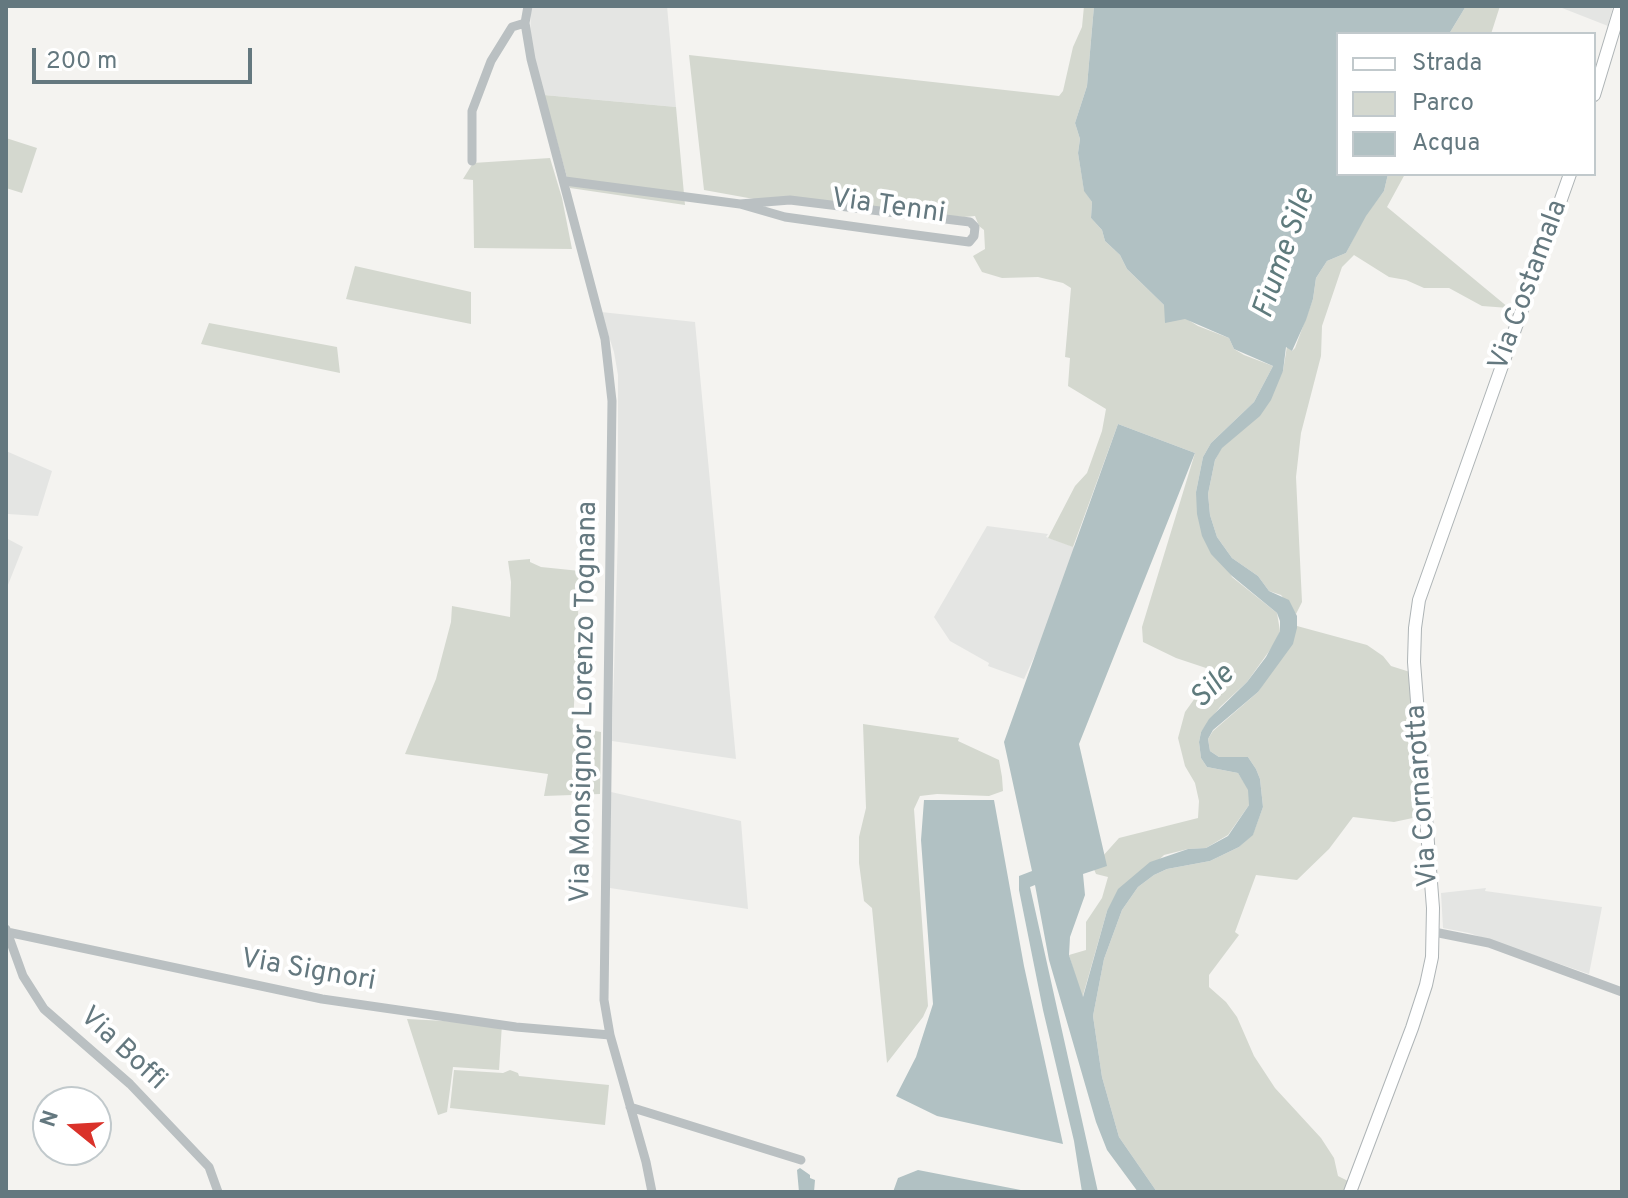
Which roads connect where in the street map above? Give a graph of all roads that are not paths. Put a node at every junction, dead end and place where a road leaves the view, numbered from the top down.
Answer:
1 (528, 6) edge
2 (1621, 6) edge
3 (525, 23) junction
4 (1596, 88) edge
5 (472, 161) dead end
6 (1569, 176) edge
7 (565, 181) junction
8 (776, 201) junction
9 (740, 204) junction
10 (774, 213) junction
11 (1490, 398) joint
12 (7, 930) edge
13 (1434, 932) junction
14 (1622, 992) edge
15 (610, 1035) junction
16 (630, 1107) junction
17 (801, 1160) dead end
18 (218, 1192) edge
19 (652, 1192) edge
20 (1350, 1192) edge

1 - 3 street
2 - 4 main road
3 - 5 street
3 - 7 street, Via Monsignor Lorenzo Tognana
6 - 11 main road, Via Costamala
7 - 9 street, Via Tenni
7 - 15 street, Via Monsignor Lorenzo Tognana
8 - 9 street, Via Tenni
8 - 10 street
8 - 10 street, Via Tenni
9 - 10 street, Via Tenni
11 - 13 main road, Via Cornarotta
12 - 15 street, Via Signori
12 - 18 street, Via Boffi
13 - 14 street
13 - 20 main road, Via Cornarotta
15 - 16 street, Via Monsignor Lorenzo Tognana
16 - 17 street
16 - 19 street, Via Monsignor Lorenzo Tognana

